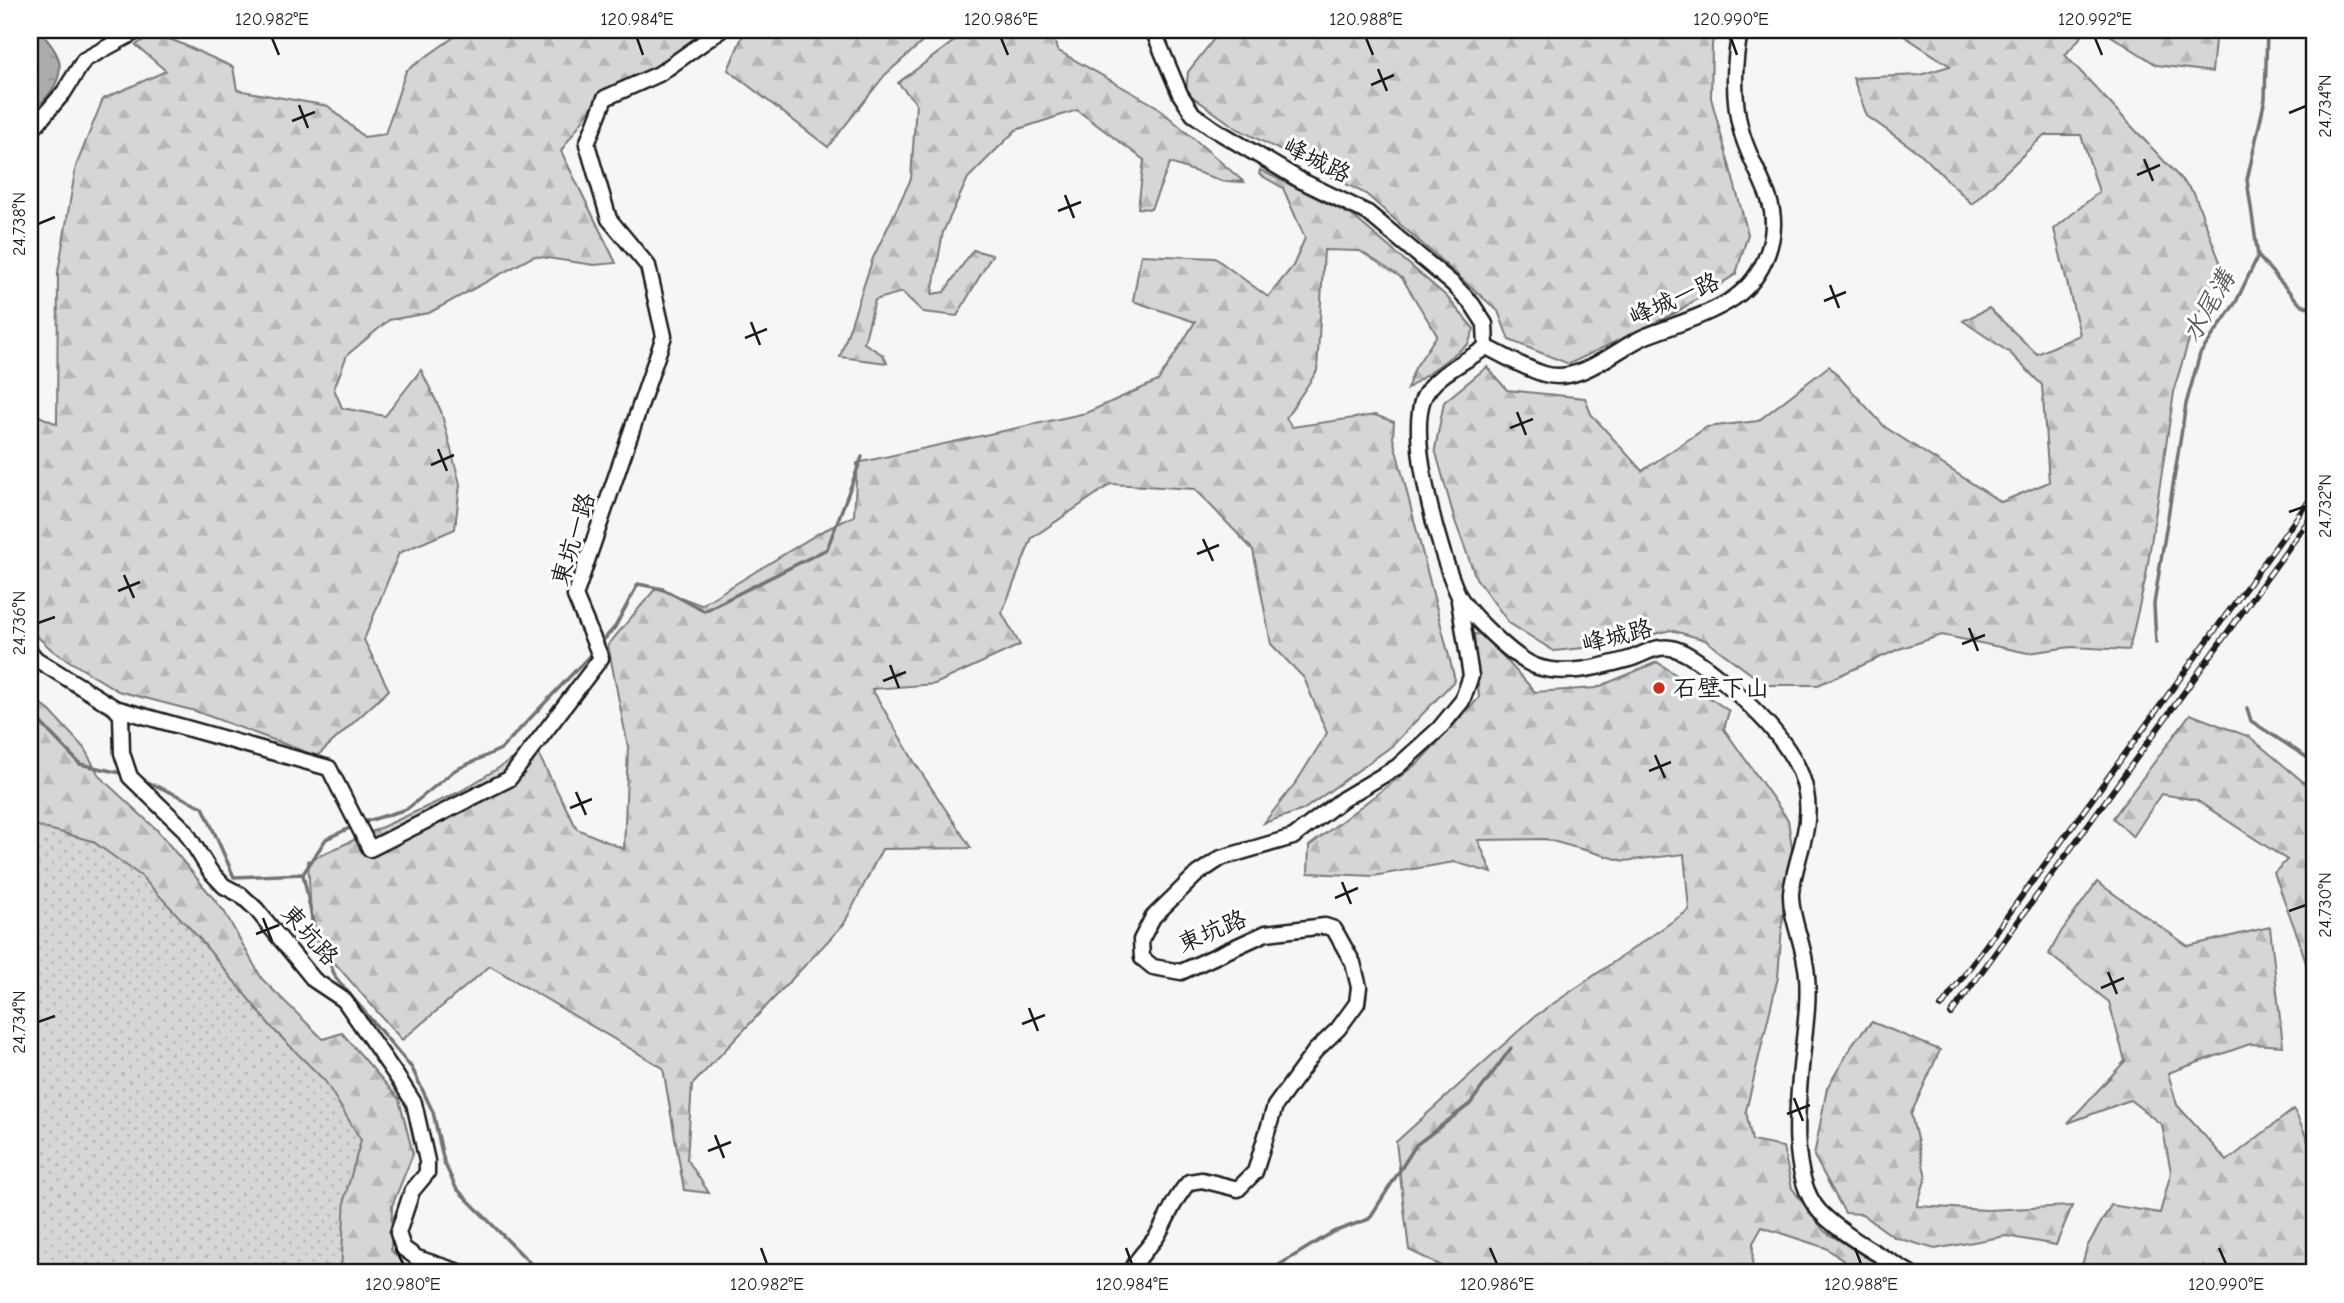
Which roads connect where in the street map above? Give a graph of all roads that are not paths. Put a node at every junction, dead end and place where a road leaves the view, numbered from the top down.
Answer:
1 (139, 30) edge
2 (721, 30) edge
3 (1153, 30) edge
4 (1741, 30) edge
5 (30, 132) edge
6 (1486, 347) junction
7 (1457, 593) junction
8 (30, 652) edge
9 (115, 708) junction
10 (462, 1273) edge
11 (1131, 1273) edge
12 (1910, 1273) edge

1 - 5 street
2 - 9 street, 東坑一路
3 - 6 street, 峰城路
4 - 6 street, 峰城一路
6 - 7 street, 峰城路
7 - 11 street, 東坑路
7 - 12 street, 峰城路
8 - 9 street
9 - 10 street, 東坑路

